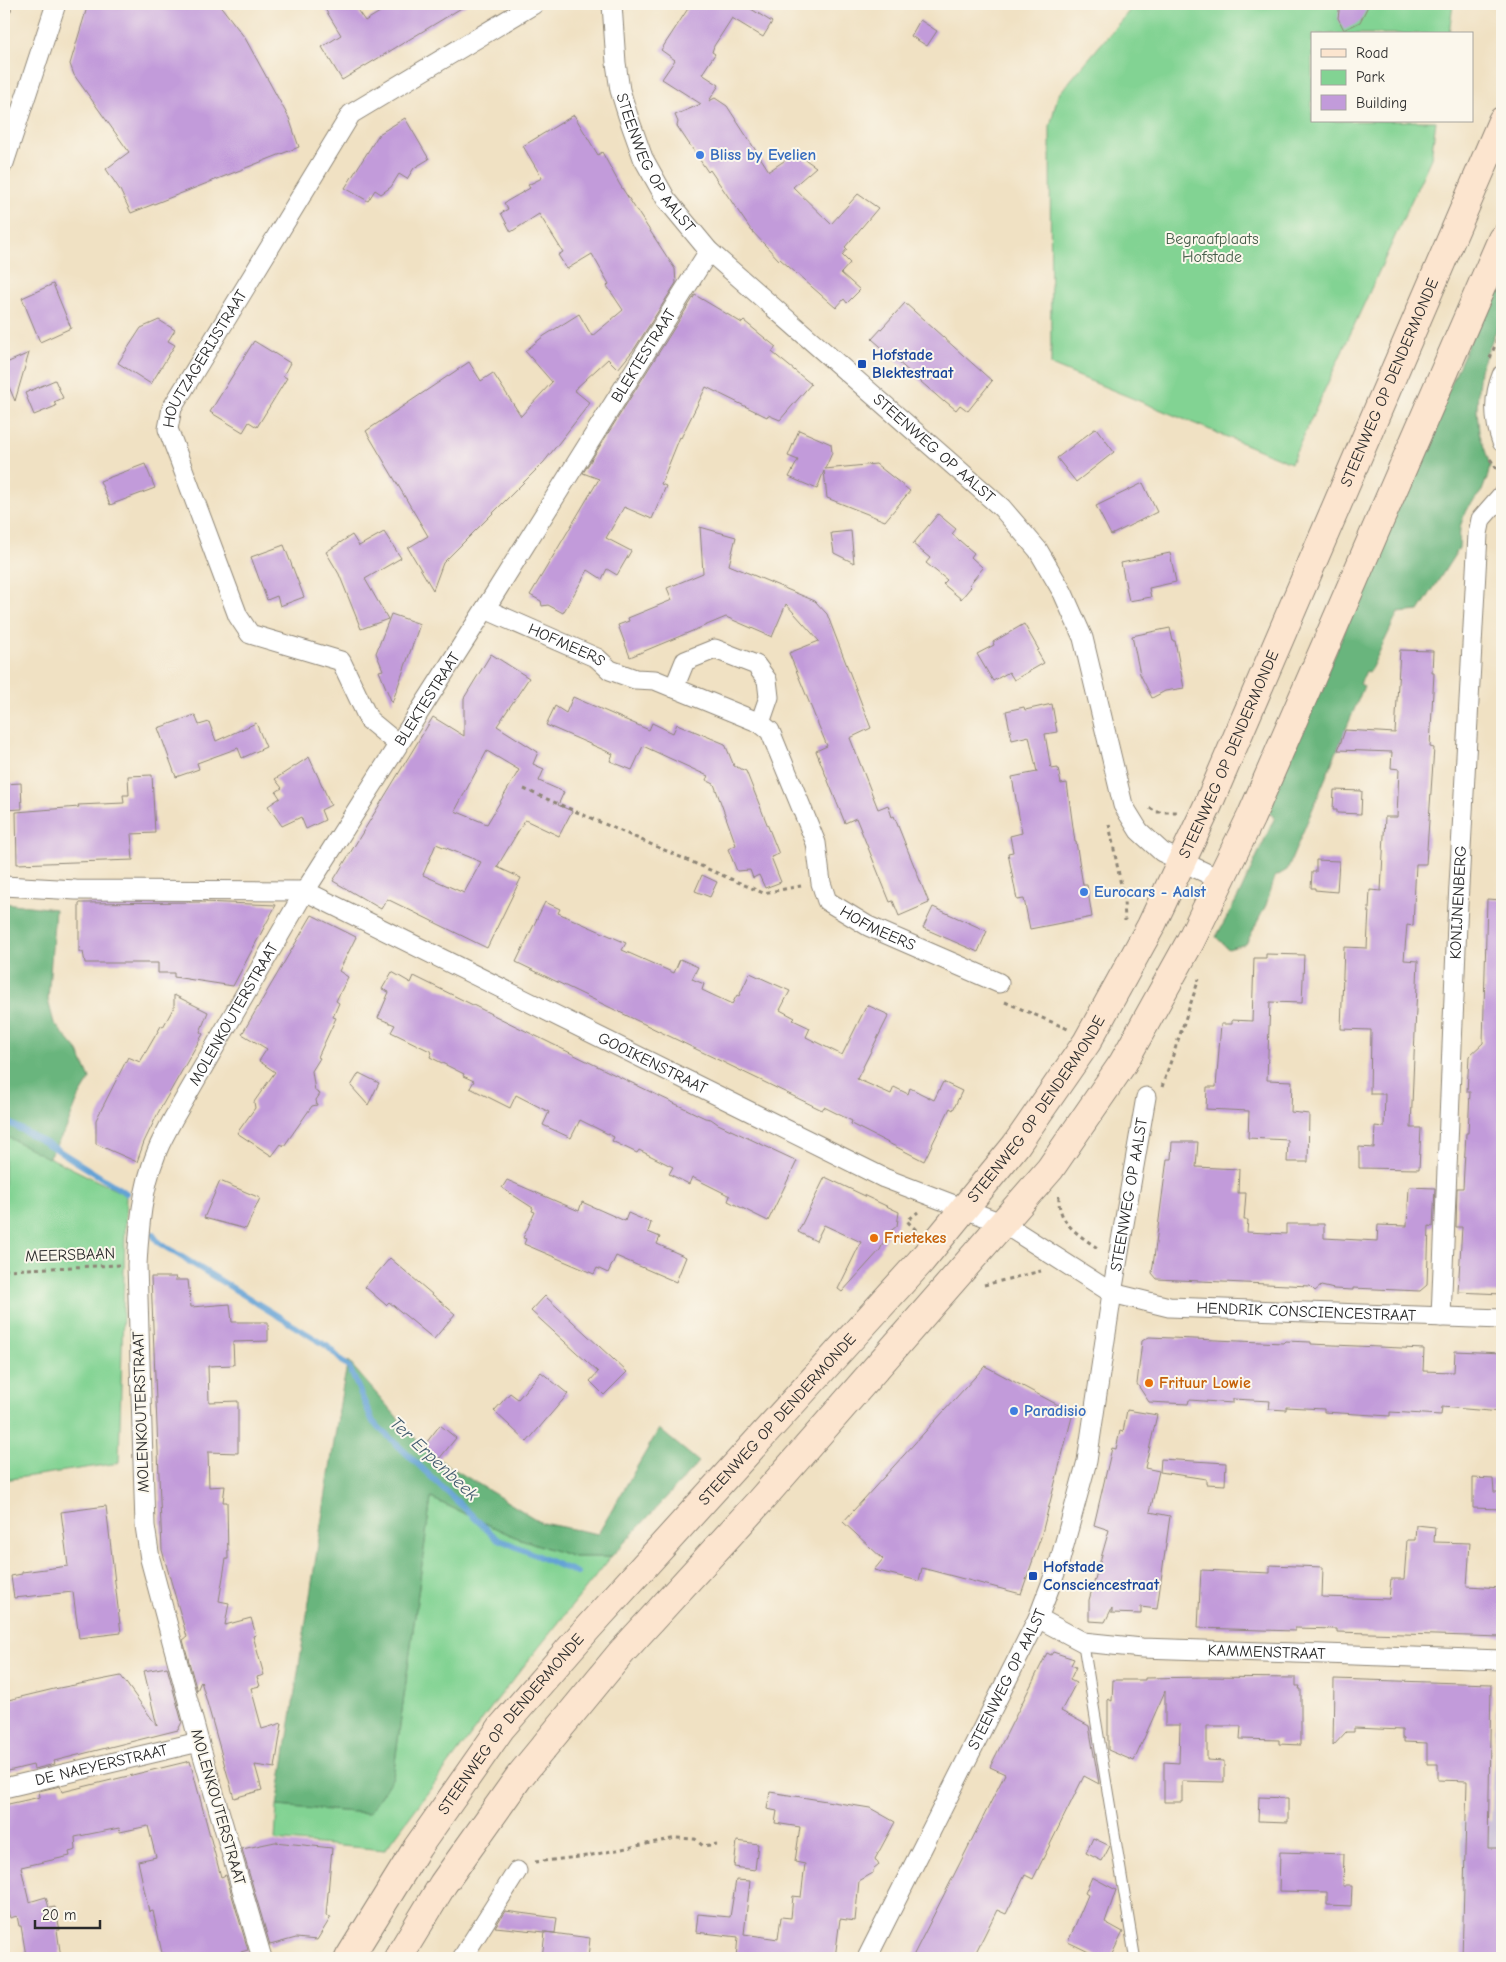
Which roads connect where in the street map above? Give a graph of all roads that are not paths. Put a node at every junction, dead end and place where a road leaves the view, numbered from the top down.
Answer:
1 (56, 4) edge
2 (534, 4) edge
3 (612, 4) edge
4 (1502, 121) edge
5 (4, 162) edge
6 (1502, 239) edge
7 (709, 251) junction
8 (1502, 375) edge
9 (1502, 442) edge
10 (1502, 495) edge
11 (485, 609) junction
12 (674, 688) junction
13 (760, 723) junction
14 (398, 744) junction
15 (1182, 862) junction
16 (1221, 880) junction
17 (4, 886) edge
18 (305, 891) junction
19 (999, 983) road end
20 (1146, 1097) dead end
21 (964, 1209) junction
22 (1004, 1224) junction
23 (1112, 1293) junction
24 (1442, 1317) junction
25 (1502, 1319) edge
26 (1038, 1618) junction
27 (1083, 1642) junction
28 (1502, 1660) edge
29 (199, 1742) junction
30 (4, 1788) edge
31 (517, 1872) road end
32 (262, 1958) edge
33 (349, 1958) edge
34 (398, 1958) edge
35 (462, 1958) edge
36 (867, 1958) edge
37 (1135, 1958) edge

1 - 5 street
2 - 14 street, HOUTZAGERIJSTRAAT
3 - 7 street, STEENWEG OP AALST
4 - 15 main road, STEENWEG OP DENDERMONDE
6 - 16 main road
7 - 11 street, BLEKTESTRAAT
7 - 15 street, STEENWEG OP AALST
8 - 9 street
10 - 24 street, KONIJNENBERG
11 - 12 street, HOFMEERS
11 - 14 street, BLEKTESTRAAT
12 - 13 street, HOFMEERS
12 - 13 street
13 - 19 street, HOFMEERS
14 - 18 street, BLEKTESTRAAT
15 - 16 street, STEENWEG OP AALST
15 - 21 main road, STEENWEG OP DENDERMONDE
16 - 22 main road
17 - 18 street
18 - 21 street, GOOIKENSTRAAT
18 - 29 street, MOLENKOUTERSTRAAT
20 - 23 street, STEENWEG OP AALST
21 - 22 street, GOOIKENSTRAAT
21 - 33 main road, STEENWEG OP DENDERMONDE
22 - 23 street, STEENWEG OP AALST
22 - 34 main road
23 - 24 street, HENDRIK CONSCIENCESTRAAT
23 - 26 street, STEENWEG OP AALST
24 - 25 street, HENDRIK CONSCIENCESTRAAT
26 - 27 street, KAMMENSTRAAT
26 - 36 street, STEENWEG OP AALST
27 - 28 street, KAMMENSTRAAT
27 - 37 lane
29 - 30 street, DE NAEYERSTRAAT
29 - 32 street, MOLENKOUTERSTRAAT
31 - 35 street

